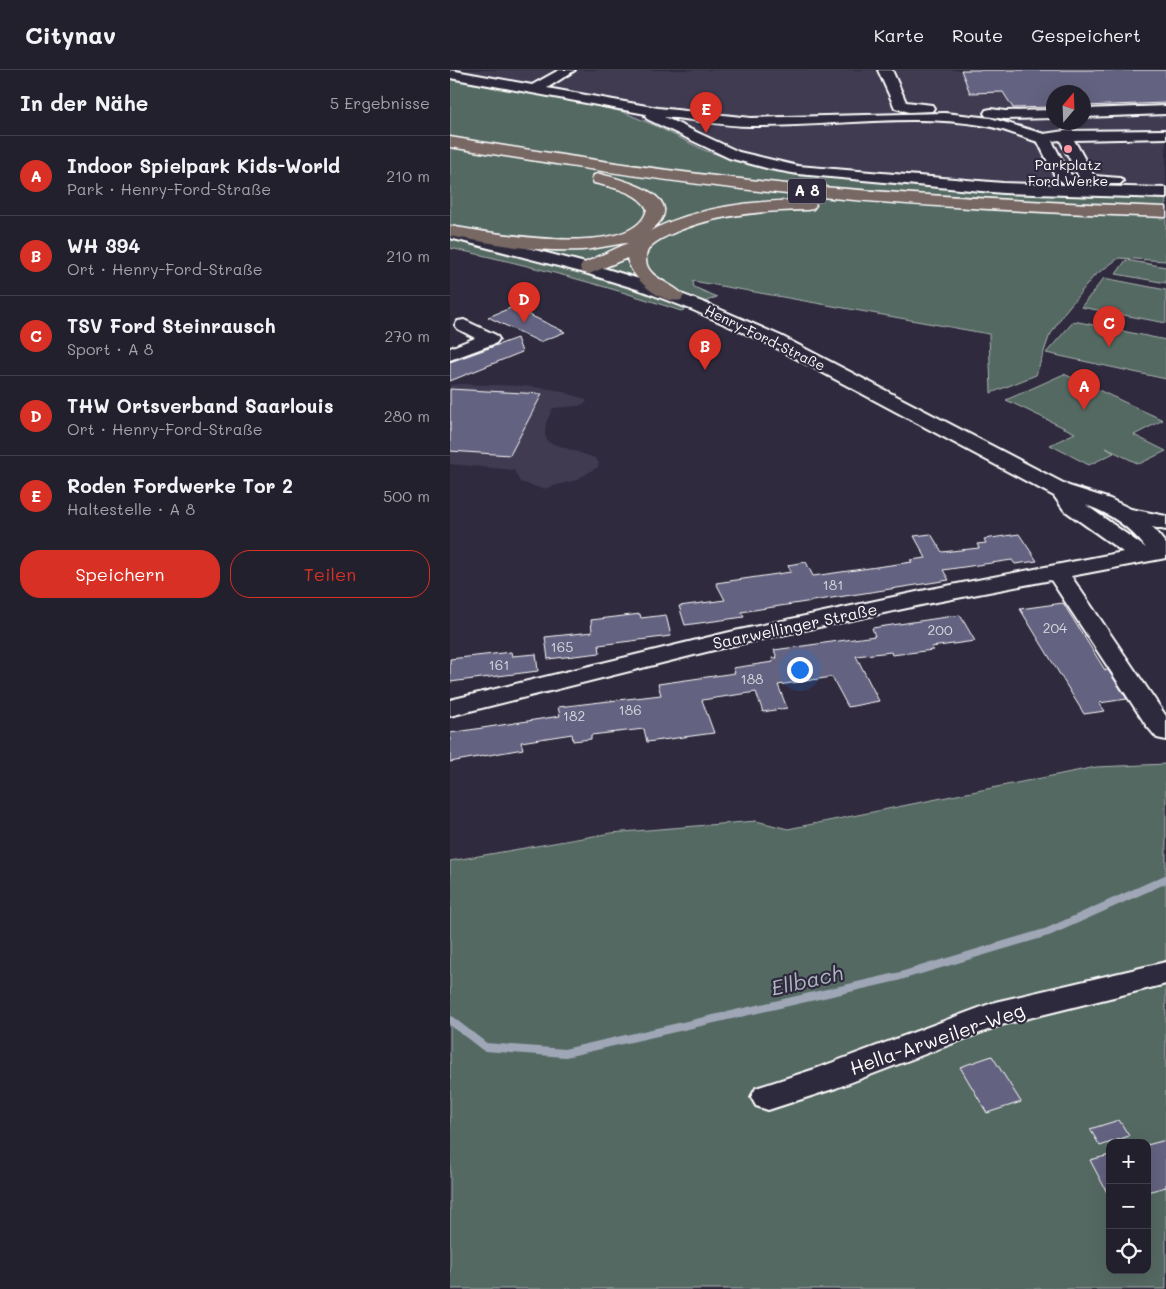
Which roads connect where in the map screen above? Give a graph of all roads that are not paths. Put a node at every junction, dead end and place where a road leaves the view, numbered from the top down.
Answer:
1 (885, 70) edge
2 (563, 71) edge
3 (450, 74) edge
4 (535, 89) junction
5 (631, 108) junction
6 (1166, 110) edge
7 (1091, 113) edge
8 (1046, 114) edge
9 (709, 119) junction
10 (666, 123) junction
11 (1166, 134) edge
12 (1064, 136) junction
13 (1044, 139) junction
14 (450, 142) edge
15 (450, 150) edge
16 (543, 166) junction
17 (1062, 176) junction
18 (1166, 182) edge
19 (1035, 190) junction
20 (1085, 192) junction
21 (1166, 193) edge
22 (907, 208) junction
23 (1166, 212) edge
24 (1166, 220) edge
25 (450, 232) edge
26 (637, 239) junction
27 (589, 268) junction
28 (674, 296) junction
29 (464, 325) dead end
30 (450, 354) edge
31 (1061, 491) junction
32 (1123, 514) junction
33 (1166, 523) edge
34 (1156, 553) edge
35 (1058, 573) junction
36 (450, 708) edge
37 (1166, 732) edge
38 (1166, 973) edge
39 (768, 1097) dead end

1 - 8 street
2 - 4 street
3 - 4 street
4 - 5 street
5 - 9 street
5 - 10 street
6 - 7 street
9 - 10 street
9 - 13 street
10 - 19 street
11 - 12 street
12 - 13 street
12 - 18 street
13 - 17 street
14 - 23 highway, A 8 / A 8
15 - 16 highway, A 8
16 - 22 highway, A 8 / A 8
16 - 26 highway
17 - 19 street
17 - 20 street
19 - 20 street
20 - 21 street
22 - 24 highway, A 8 / A 8
22 - 26 highway
25 - 26 highway
25 - 27 street, Henry-Ford-Straße
26 - 27 highway
26 - 28 highway
27 - 28 street, Henry-Ford-Straße
28 - 31 street, Henry-Ford-Straße
29 - 30 street
31 - 32 street, Henry-Ford-Straße
31 - 34 street, Henry-Ford-Straße
32 - 33 street
32 - 34 street, Henry-Ford-Straße
34 - 35 street, Saarwellinger Straße
35 - 36 street, Saarwellinger Straße
35 - 37 street
38 - 39 street, Hella-Arweiler-Weg

